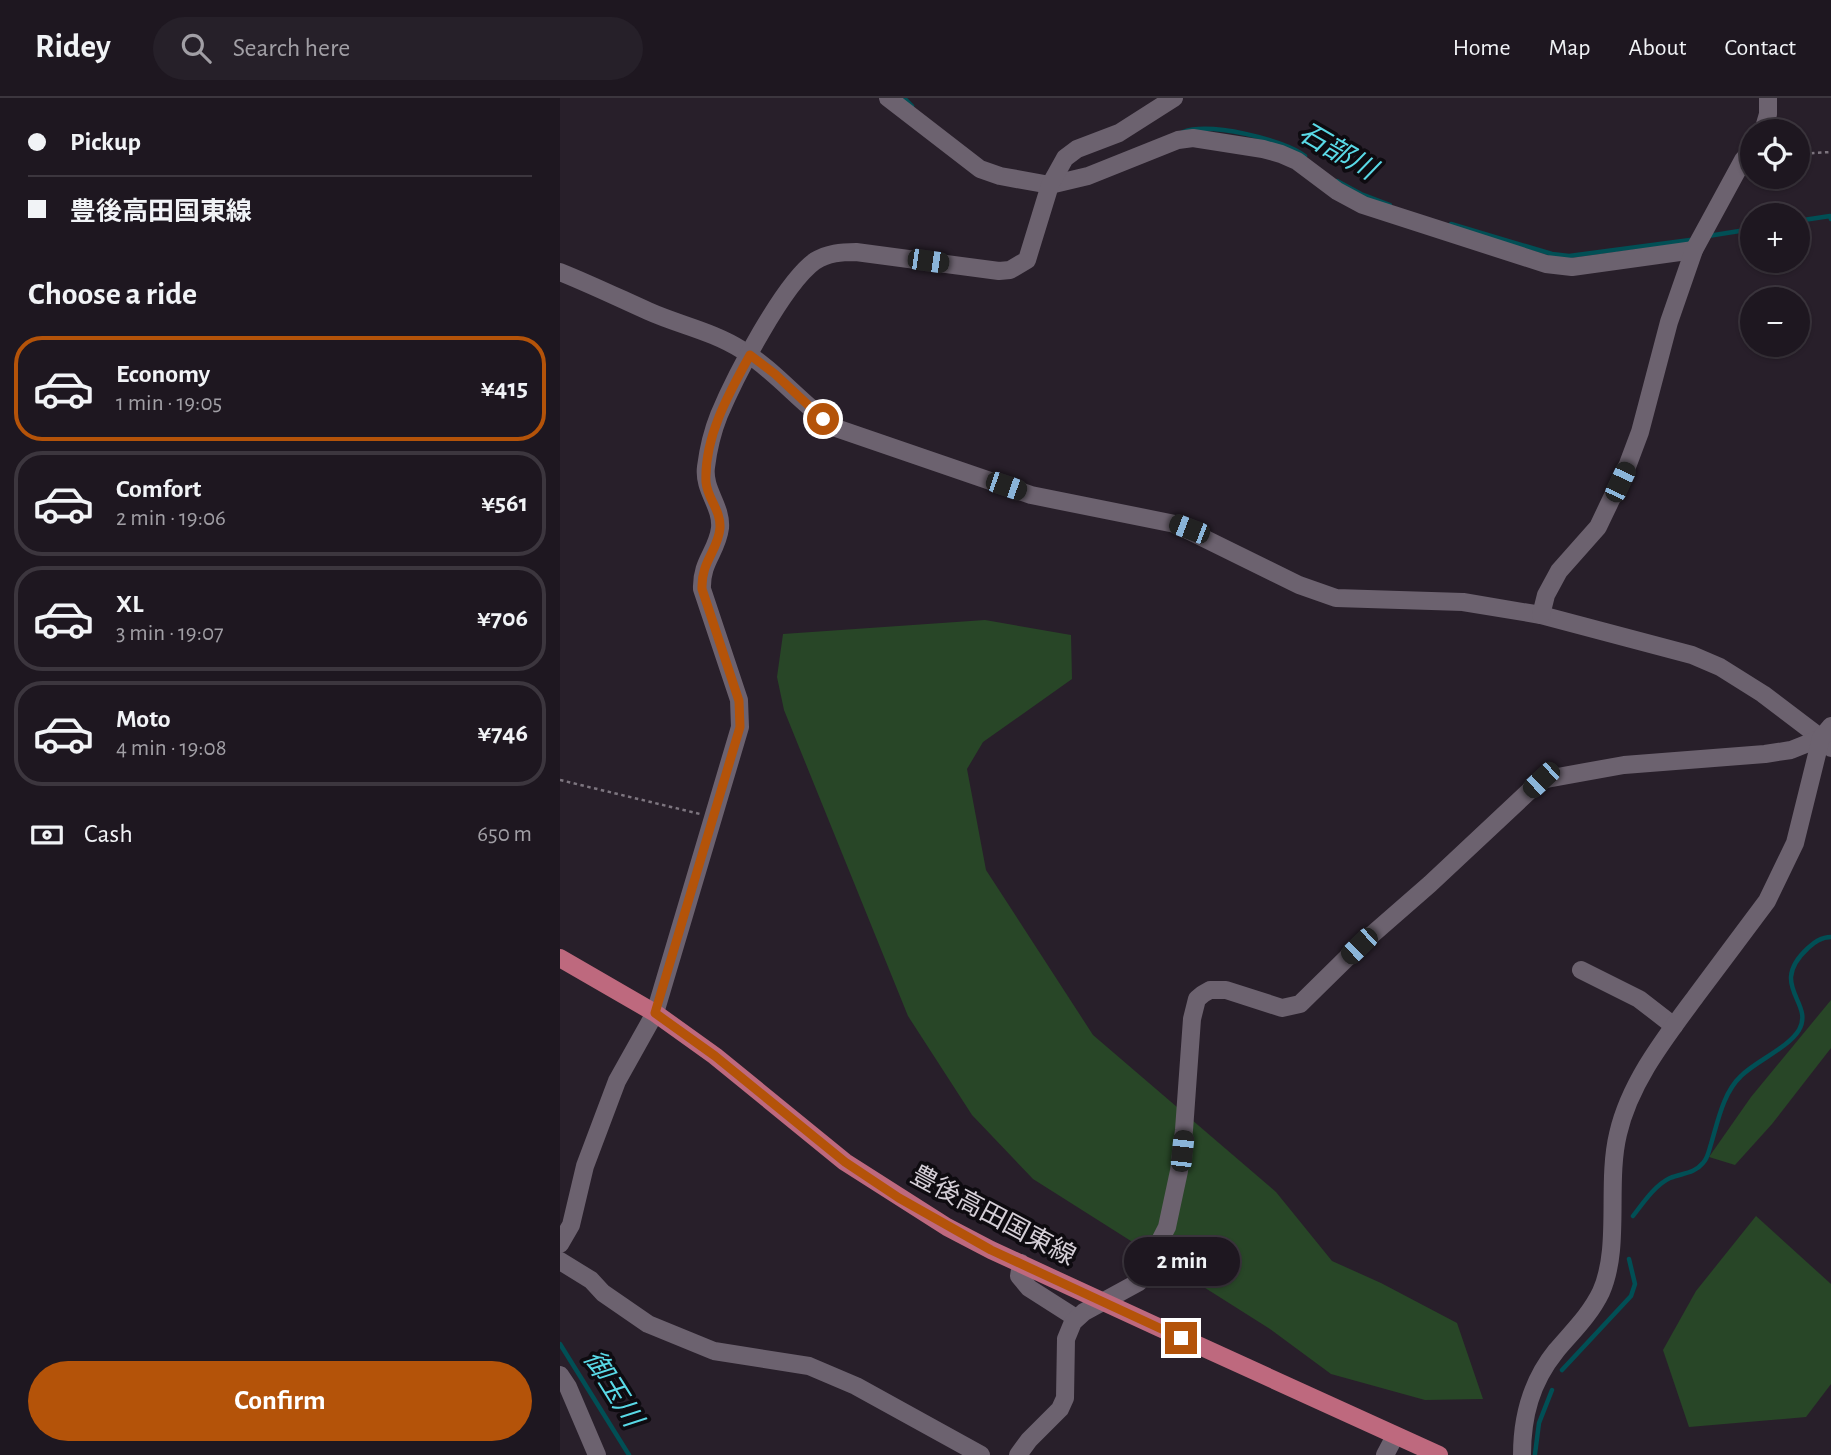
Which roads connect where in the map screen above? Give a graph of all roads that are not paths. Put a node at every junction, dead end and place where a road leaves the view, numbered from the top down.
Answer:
1 (888, 98) edge
2 (1174, 98) edge
3 (1768, 98) edge
4 (1767, 119) edge
5 (1740, 166) edge
6 (1054, 177) junction
7 (1694, 250) junction
8 (560, 272) edge
9 (750, 355) junction
10 (1541, 615) junction
11 (1828, 737) edge
12 (560, 958) edge
13 (1581, 970) dead end
14 (655, 1013) junction
15 (1674, 1026) junction
16 (560, 1244) edge
17 (560, 1261) edge
18 (1021, 1263) junction
19 (1080, 1315) junction
20 (563, 1383) edge
21 (1395, 1436) junction
22 (597, 1455) edge
23 (981, 1455) edge
24 (1018, 1455) edge
25 (1385, 1455) edge
26 (1439, 1455) edge
27 (1522, 1455) edge

1 - 6 street
2 - 6 street
3 - 4 street
5 - 7 street
6 - 7 street
6 - 9 street
7 - 10 street
8 - 9 street
9 - 10 street
9 - 14 street
10 - 11 street
11 - 15 street
11 - 19 street
12 - 14 main road, 豊後高田国東線
13 - 15 street
14 - 16 street
14 - 18 main road, 豊後高田国東線
15 - 27 street
17 - 23 street
18 - 19 street
18 - 21 main road, 豊後高田国東線
19 - 24 street
20 - 22 street
21 - 25 street
21 - 26 main road, 豊後高田国東線

